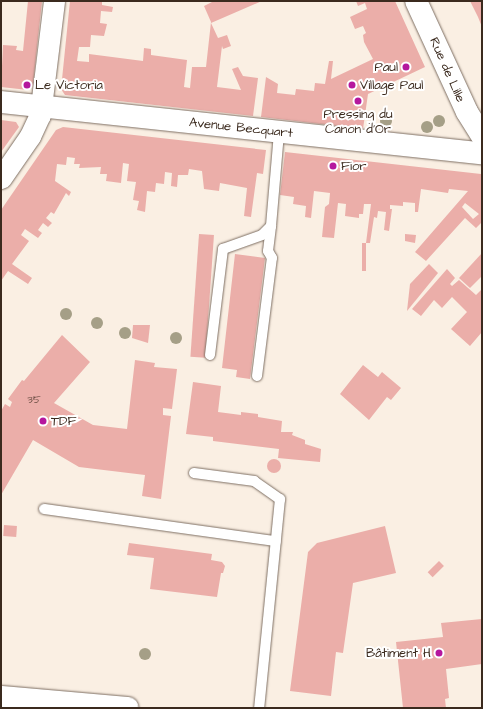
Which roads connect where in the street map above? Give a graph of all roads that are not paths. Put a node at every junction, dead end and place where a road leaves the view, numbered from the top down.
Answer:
1 (54, 1) edge
2 (416, 1) edge
3 (1, 102) edge
4 (42, 106) junction
5 (279, 133) junction
6 (482, 136) edge
7 (482, 153) edge
8 (1, 178) edge
9 (271, 226) junction
10 (210, 355) dead end
11 (257, 376) dead end
12 (194, 473) dead end
13 (44, 509) dead end
14 (276, 541) junction
15 (1, 696) edge
16 (128, 707) dead end
17 (259, 708) edge

1 - 4 street
2 - 6 street, Rue de Lille
3 - 4 street, Avenue Becquart
4 - 5 street, Avenue Becquart
4 - 8 street
5 - 7 street, Avenue Becquart
5 - 9 lane
9 - 10 lane
9 - 11 lane
12 - 14 lane
13 - 14 lane
14 - 17 lane
15 - 16 street

